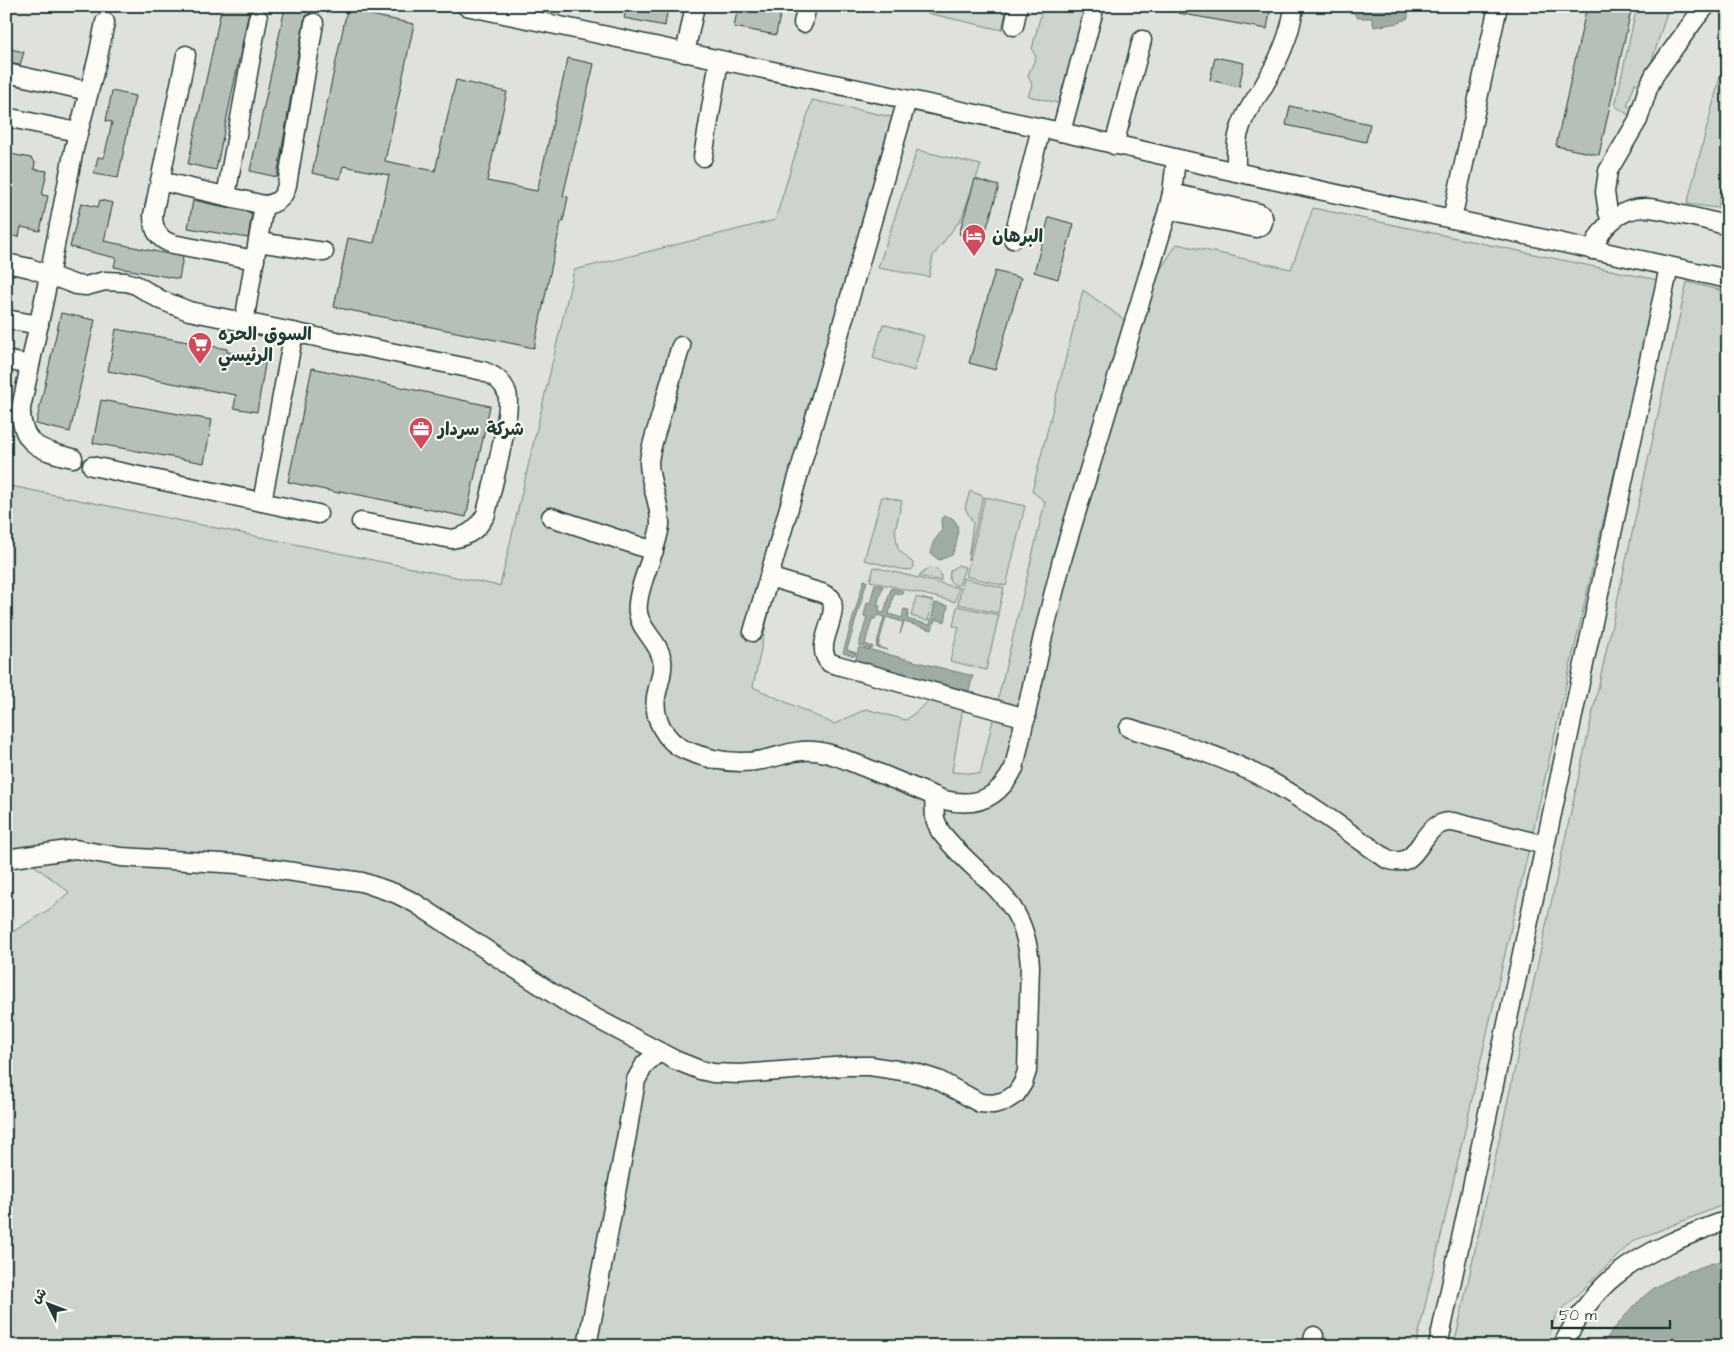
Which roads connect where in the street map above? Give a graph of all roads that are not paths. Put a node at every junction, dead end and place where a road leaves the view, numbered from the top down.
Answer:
1 (466, 6) edge
2 (695, 6) edge
3 (1018, 6) edge
4 (1095, 6) edge
5 (1294, 6) edge
6 (1498, 6) edge
7 (1706, 6) edge
8 (258, 18) dead end
9 (104, 22) dead end
10 (314, 23) dead end
11 (1014, 26) dead end
12 (1142, 40) dead end
13 (684, 53) junction
14 (186, 55) dead end
15 (720, 60) junction
16 (7, 73) edge
17 (88, 91) junction
18 (908, 100) junction
19 (6, 118) edge
20 (1041, 128) junction
21 (77, 132) junction
22 (1061, 132) junction
23 (1114, 145) junction
24 (703, 157) dead end
25 (1176, 159) junction
26 (1236, 172) junction
27 (160, 182) junction
28 (226, 196) junction
29 (264, 205) junction
30 (1452, 219) junction
31 (1611, 221) junction
32 (1728, 225) edge
33 (1013, 239) dead end
34 (258, 242) junction
35 (1592, 250) junction
36 (324, 252) dead end
37 (254, 260) junction
38 (6, 262) edge
39 (1669, 266) junction
40 (49, 276) junction
41 (1728, 280) edge
42 (6, 319) edge
43 (244, 322) junction
44 (39, 325) junction
45 (294, 332) junction
46 (681, 346) dead end
47 (6, 360) edge
48 (30, 365) junction
49 (73, 458) dead end
50 (92, 466) dead end
51 (262, 502) junction
52 (318, 514) dead end
53 (551, 517) dead end
54 (361, 522) dead end
55 (654, 551) junction
56 (769, 577) junction
57 (752, 632) dead end
58 (1026, 718) junction
59 (1129, 728) dead end
60 (934, 796) junction
61 (1546, 845) junction
62 (6, 858) edge
63 (659, 1052) junction
64 (1728, 1220) edge
65 (587, 1346) edge
66 (1438, 1346) edge
67 (1562, 1346) edge

1 - 13 lane
2 - 13 lane
3 - 11 lane
4 - 22 lane
5 - 26 lane
6 - 30 lane
7 - 31 lane
8 - 28 lane
9 - 17 lane
10 - 29 lane
12 - 23 lane
13 - 15 lane
14 - 27 lane
15 - 18 lane
15 - 24 lane
16 - 17 lane
17 - 21 lane
18 - 20 lane
18 - 56 lane
19 - 21 lane
20 - 22 lane
20 - 33 lane
21 - 40 lane
22 - 23 lane
23 - 25 lane
25 - 26 lane
25 - 58 lane
26 - 30 lane
27 - 28 lane
27 - 37 lane
28 - 29 lane
29 - 34 lane
30 - 35 lane
31 - 32 lane
31 - 35 lane
34 - 36 lane
34 - 37 lane
35 - 39 lane
37 - 43 lane
38 - 40 lane
39 - 41 lane
39 - 61 lane
40 - 43 lane
40 - 44 lane
42 - 44 lane
43 - 45 lane
44 - 48 lane
45 - 51 lane
45 - 54 lane
46 - 55 lane
47 - 48 lane
48 - 49 lane
50 - 51 lane
51 - 52 lane
53 - 55 lane
55 - 60 lane
56 - 57 lane
56 - 58 lane
58 - 60 lane
59 - 61 lane
60 - 63 lane
61 - 66 lane
62 - 63 lane
63 - 65 lane
64 - 67 lane

